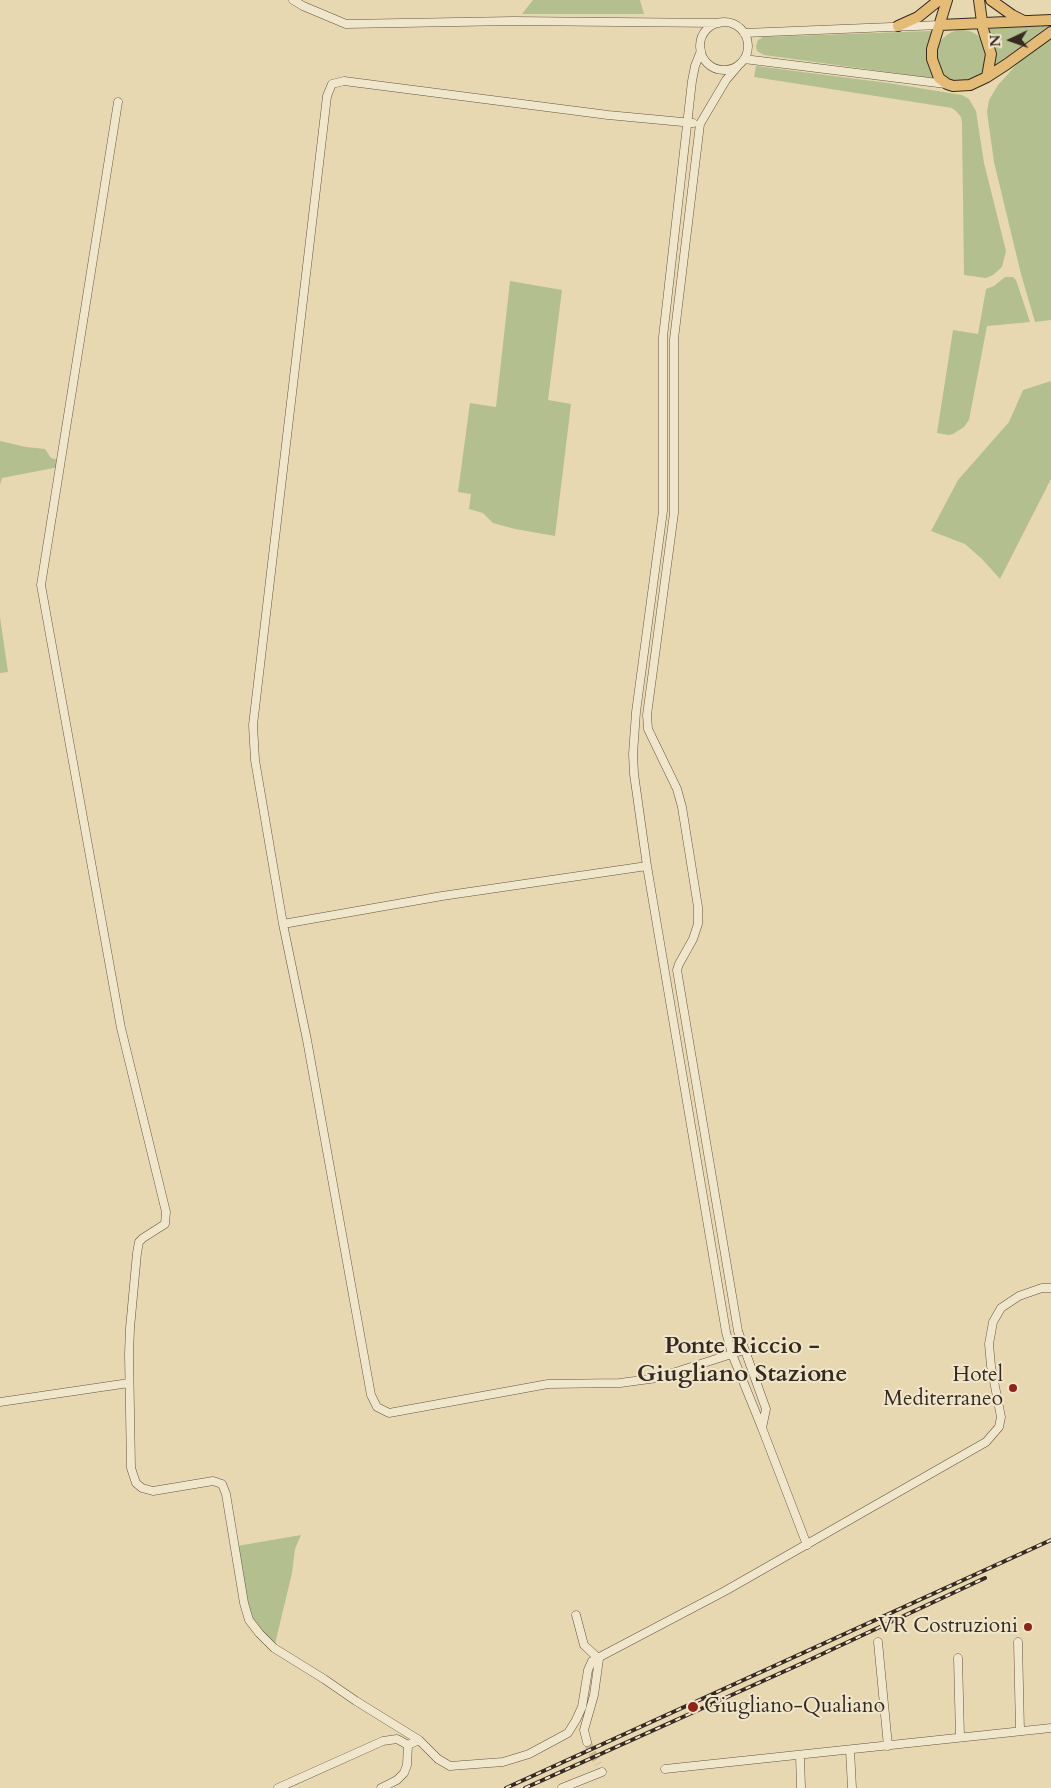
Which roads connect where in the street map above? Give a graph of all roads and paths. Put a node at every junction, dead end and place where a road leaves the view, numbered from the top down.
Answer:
1 (294, 0) edge
2 (939, 0) edge
3 (947, 0) edge
4 (979, 0) edge
5 (992, 0) edge
6 (1051, 20) edge
7 (1025, 21) junction
8 (719, 23) junction
9 (982, 23) junction
10 (940, 25) junction
11 (898, 26) junction
12 (1051, 32) edge
13 (744, 33) junction
14 (701, 51) junction
15 (744, 60) junction
16 (738, 66) junction
17 (987, 77) junction
18 (947, 84) junction
19 (118, 102) dead end
20 (688, 122) junction
21 (700, 124) junction
22 (647, 866) junction
23 (283, 924) junction
24 (1051, 1288) edge
25 (744, 1350) junction
26 (732, 1354) junction
27 (129, 1383) junction
28 (0, 1402) edge
29 (762, 1428) junction
30 (806, 1545) junction
31 (576, 1615) dead end
32 (878, 1642) dead end
33 (1018, 1642) dead end
34 (958, 1658) dead end
35 (599, 1659) junction
36 (1051, 1728) edge
37 (1020, 1731) junction
38 (960, 1737) junction
39 (418, 1740) junction
40 (587, 1742) tunnel mouth
41 (408, 1745) junction
42 (888, 1746) junction
43 (850, 1750) junction
44 (800, 1755) junction
45 (665, 1769) dead end
46 (602, 1772) dead end
47 (278, 1788) edge
48 (381, 1788) edge
49 (562, 1788) edge
50 (801, 1788) edge
51 (852, 1788) edge

1 - 8 street
2 - 11 main road
3 - 10 main road
4 - 9 main road
5 - 7 main road
6 - 7 main road
7 - 9 main road
8 - 13 street
8 - 14 street
9 - 10 main road
9 - 17 main road
10 - 11 street
10 - 18 main road
11 - 13 street
12 - 17 main road
13 - 15 street
14 - 16 street
14 - 20 street
15 - 16 street
15 - 18 street
16 - 21 street
17 - 18 main road
19 - 27 street
20 - 21 street
20 - 22 street
20 - 23 street
21 - 25 street
22 - 23 street
22 - 26 street
23 - 26 street
24 - 30 street
25 - 26 street
25 - 29 street
26 - 29 street
27 - 28 street
27 - 39 street
29 - 30 street
30 - 35 street
31 - 35 street
32 - 42 street
33 - 37 street
34 - 38 street
35 - 39 street
35 - 40 street
36 - 37 street
37 - 38 street
38 - 42 street
39 - 41 street
41 - 47 street
41 - 48 street
42 - 43 street
43 - 44 street
43 - 51 street
44 - 45 street
44 - 50 street
46 - 49 street

